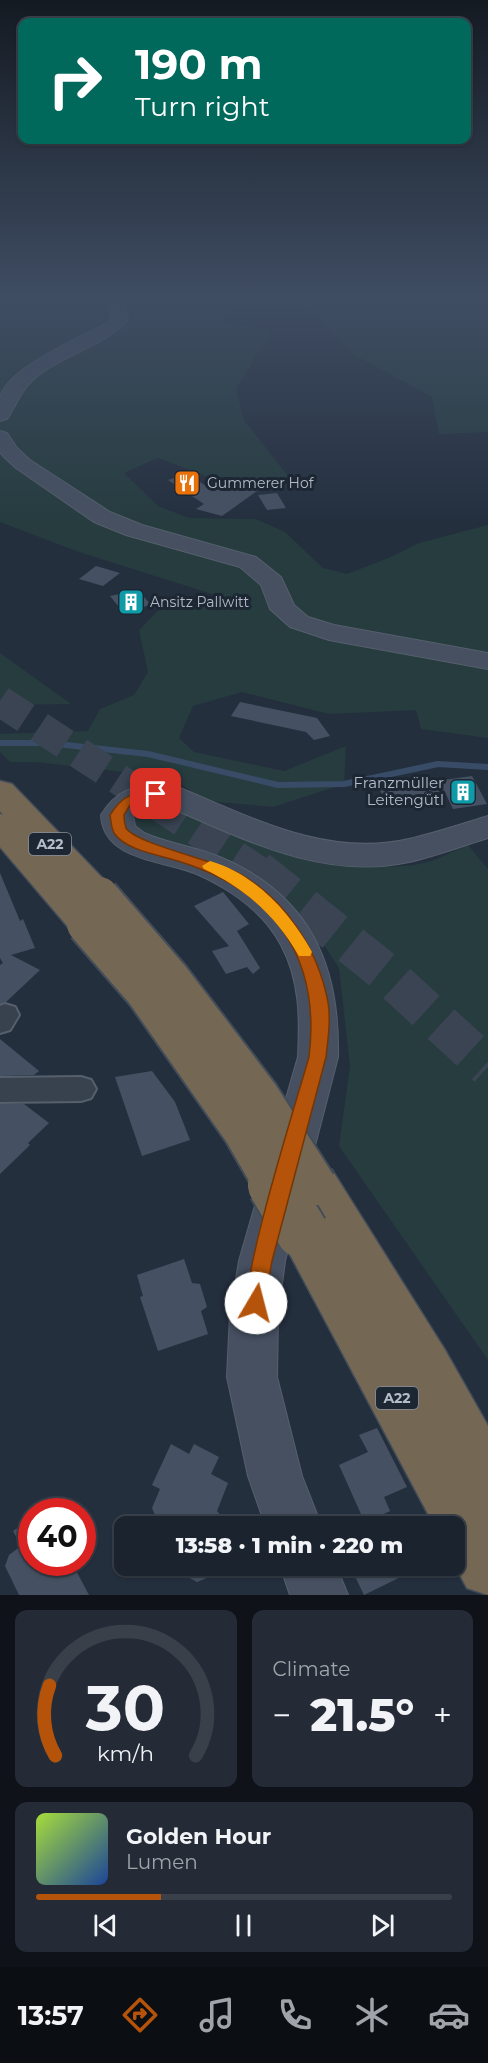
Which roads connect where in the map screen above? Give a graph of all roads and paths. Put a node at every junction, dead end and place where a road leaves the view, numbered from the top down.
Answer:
1 (28, 374) edge
2 (0, 416) edge
3 (0, 437) edge
4 (488, 661) edge
5 (0, 791) edge
6 (0, 825) edge
7 (488, 827) edge
8 (93, 911) junction
9 (81, 1089) dead end
10 (0, 1090) edge
11 (309, 1208) junction
12 (488, 1480) edge
13 (290, 1516) edge
14 (488, 1568) edge
15 (312, 1576) edge
16 (319, 1595) edge

1 - 2 street
3 - 4 street
5 - 8 highway, A22
6 - 8 highway, A22
7 - 13 street
8 - 11 highway, A22, bridge
9 - 10 street
11 - 12 highway, A22
11 - 14 highway, A22
15 - 16 street

